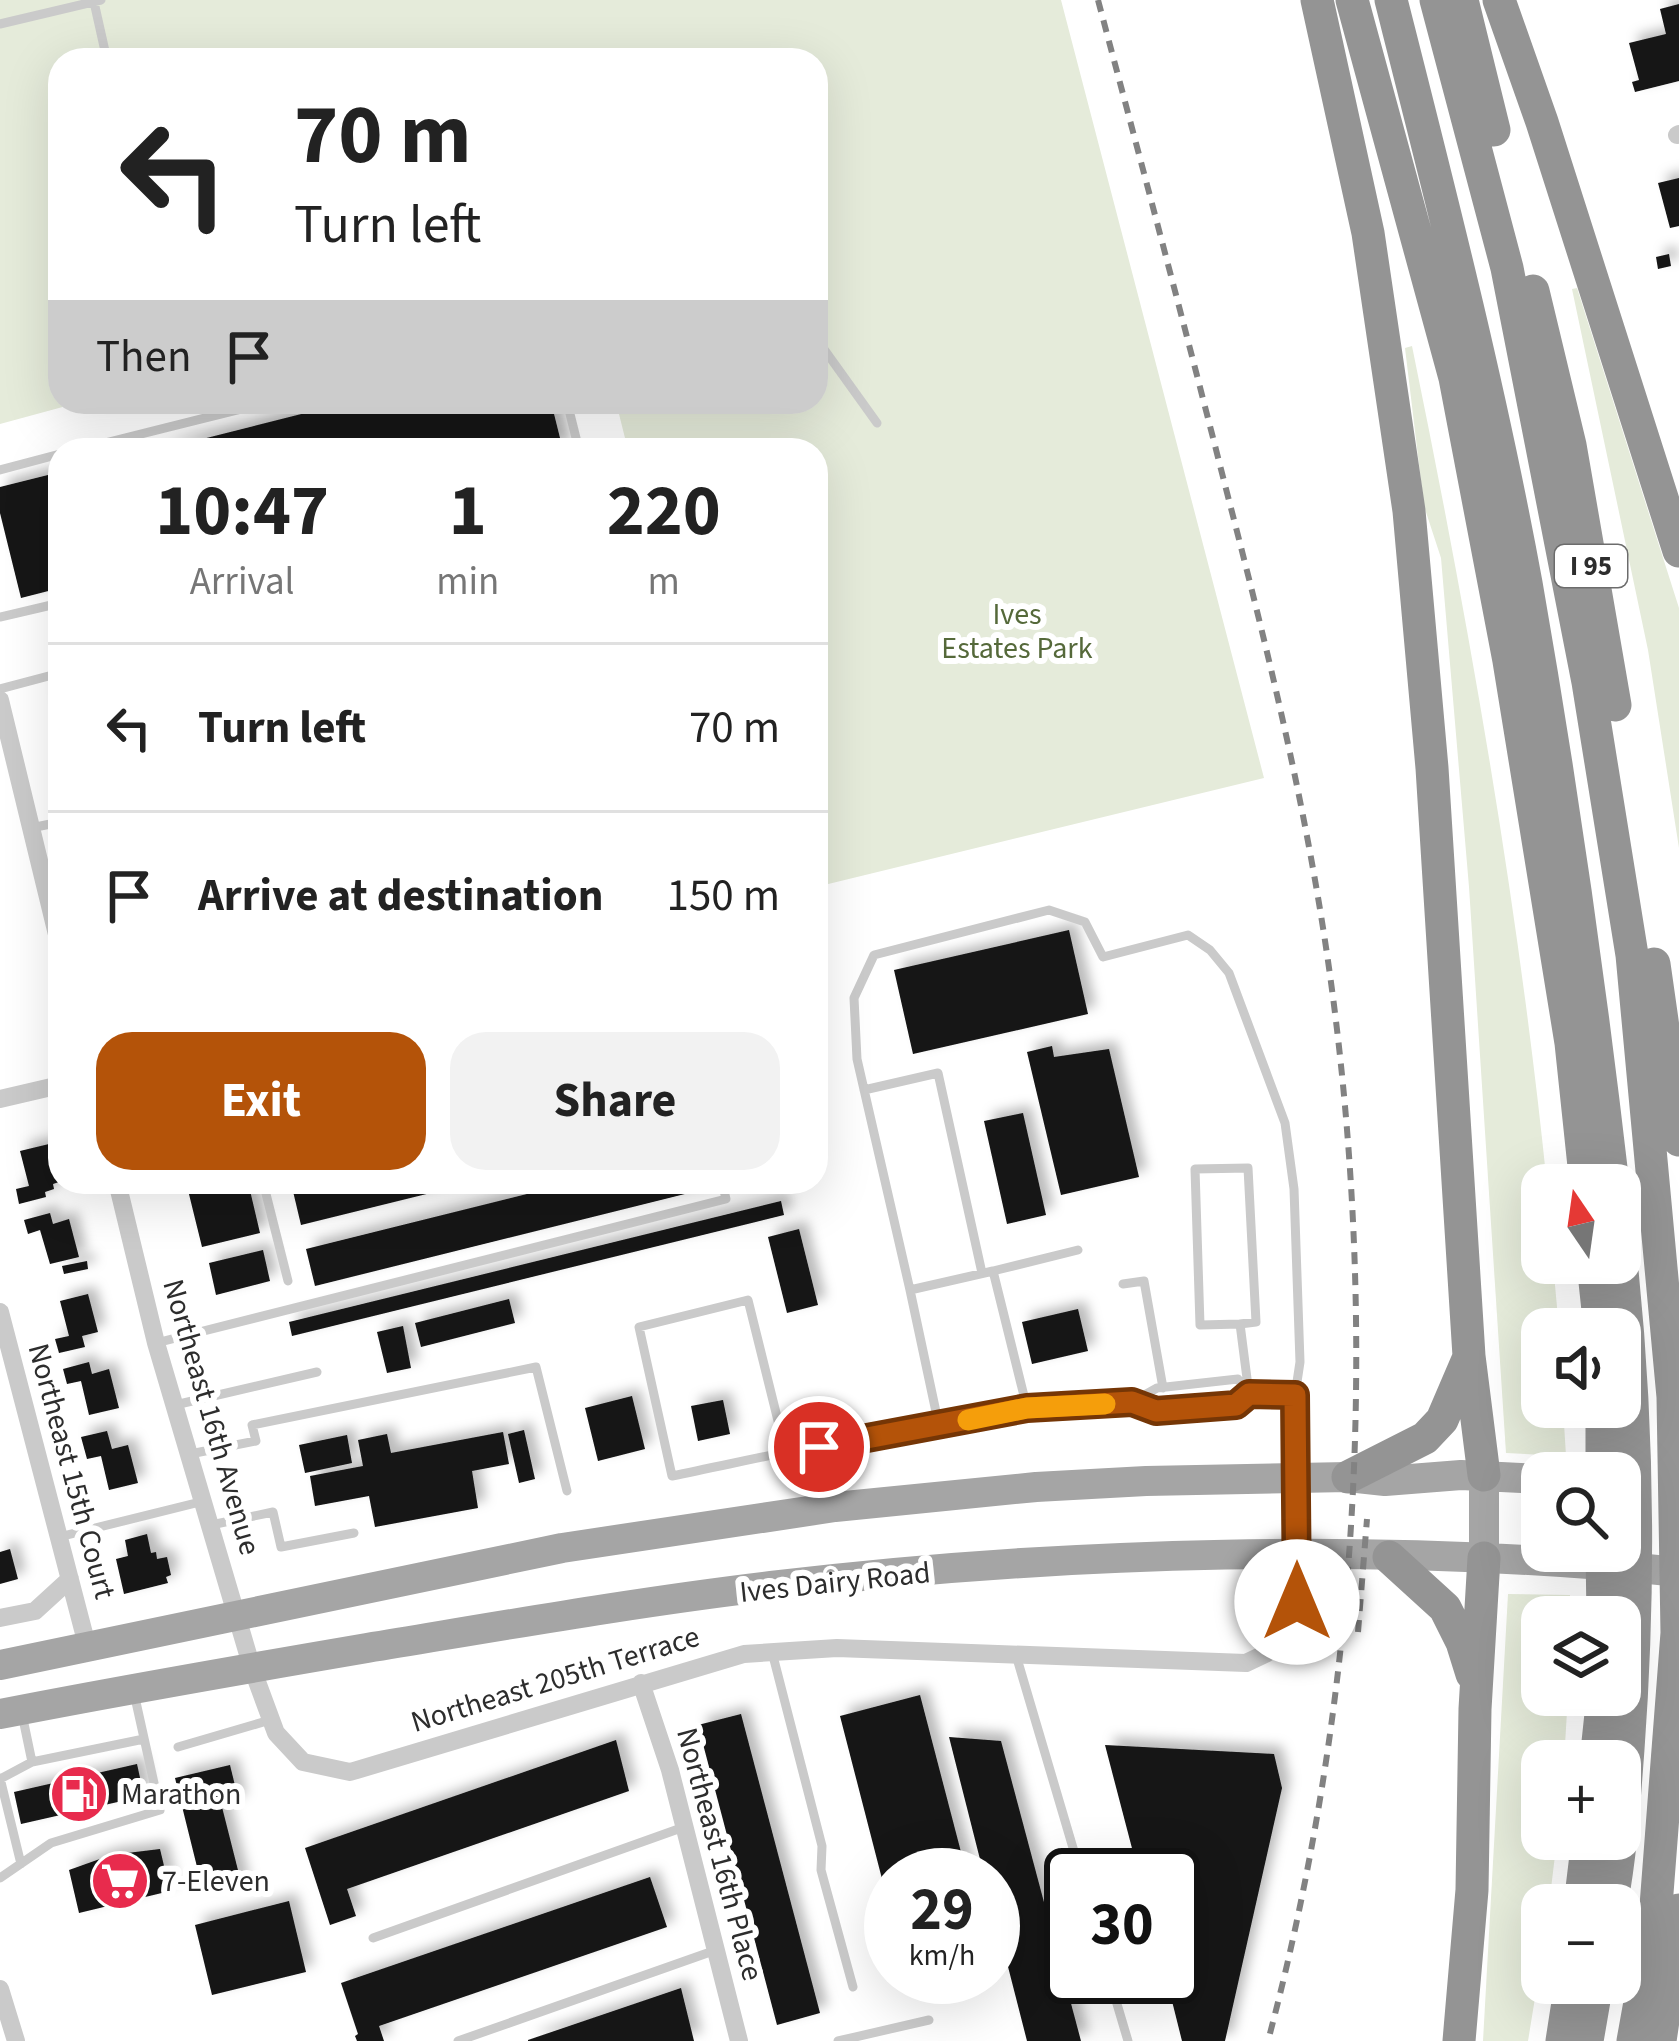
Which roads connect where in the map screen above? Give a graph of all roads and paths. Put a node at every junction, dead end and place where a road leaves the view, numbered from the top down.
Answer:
1 (1317, 0) edge
2 (1352, 0) edge
3 (1391, 0) edge
4 (1436, 0) edge
5 (1462, 0) edge
6 (1498, 0) edge
7 (97, 1) edge
8 (0, 24) edge
9 (105, 48) edge
10 (828, 355) edge
11 (221, 414) edge
12 (877, 423) dead end
13 (124, 438) edge
14 (48, 457) edge
15 (0, 470) edge
16 (1679, 550) edge
17 (48, 606) edge
18 (0, 617) edge
19 (48, 676) edge
20 (0, 689) edge
21 (0, 700) edge
22 (48, 824) edge
23 (31, 828) junction
24 (48, 875) edge
25 (48, 1088) edge
26 (864, 1090) junction
27 (0, 1099) edge
28 (1679, 1140) edge
29 (1584, 1164) edge
30 (1610, 1164) edge
31 (120, 1194) edge
32 (265, 1194) edge
33 (725, 1194) edge
34 (1078, 1250) dead end
35 (988, 1272) junction
36 (288, 1280) dead end
37 (1123, 1284) dead end
38 (1622, 1284) edge
39 (910, 1289) junction
40 (0, 1312) edge
41 (1240, 1324) junction
42 (156, 1343) junction
43 (5, 1352) edge
44 (1469, 1356) junction
45 (317, 1372) dead end
46 (1162, 1388) junction
47 (1249, 1394) junction
48 (1295, 1395) junction
49 (1132, 1402) junction
50 (175, 1405) junction
51 (1027, 1408) junction
52 (939, 1426) junction
53 (786, 1453) junction
54 (190, 1454) junction
55 (1484, 1475) junction
56 (1348, 1478) junction
57 (1521, 1478) edge
58 (1641, 1486) edge
59 (1679, 1489) edge
60 (567, 1491) dead end
61 (204, 1502) junction
62 (211, 1525) junction
63 (354, 1533) dead end
64 (59, 1537) junction
65 (1403, 1556) junction
66 (1484, 1558) junction
67 (1679, 1572) edge
68 (70, 1580) junction
69 (238, 1615) junction
70 (0, 1618) edge
71 (87, 1645) junction
72 (772, 1652) junction
73 (1016, 1655) junction
74 (0, 1665) edge
75 (252, 1668) junction
76 (641, 1683) junction
77 (133, 1688) junction
78 (1477, 1689) junction
79 (10, 1712) edge
80 (272, 1720) junction
81 (144, 1738) junction
82 (178, 1747) dead end
83 (32, 1762) junction
84 (0, 1779) edge
85 (684, 1827) junction
86 (1073, 1848) edge
87 (21, 1864) junction
88 (0, 1879) edge
89 (1615, 1884) edge
90 (1679, 1910) edge
91 (373, 1938) dead end
92 (716, 1951) junction
93 (853, 1987) dead end
94 (0, 1988) edge
95 (1117, 2004) edge
96 (1568, 2004) edge
97 (1594, 2004) edge
98 (929, 2020) dead end
99 (16, 2041) edge
100 (458, 2041) edge
101 (739, 2041) edge
102 (838, 2041) edge
103 (1128, 2041) edge
104 (1459, 2041) edge
105 (1562, 2041) edge
106 (1587, 2041) edge
107 (1634, 2041) edge
108 (1660, 2041) edge

1 - 44 highway
2 - 29 highway
3 - 30 highway
4 - 107 highway
5 - 28 highway, I 95
6 - 16 highway
7 - 8 lane
7 - 9 lane
10 - 12 lane
11 - 13 lane
14 - 15 lane
17 - 18 lane
19 - 20 lane
21 - 23 street
22 - 23 lane
23 - 24 street
25 - 27 street
26 - 35 lane
26 - 39 lane
26 - 48 lane
31 - 42 street, Northeast 16th Avenue
32 - 36 lane
33 - 42 lane
34 - 35 lane
35 - 39 lane
35 - 51 lane
37 - 46 lane
38 - 89 highway
39 - 52 lane
40 - 43 street, Northeast 15th Court
41 - 41 lane
41 - 47 lane
42 - 50 street, Northeast 16th Avenue
43 - 64 street, Northeast 15th Court
44 - 55 highway
44 - 56 highway
45 - 50 lane
46 - 47 lane
46 - 49 lane
47 - 48 lane
47 - 49 lane
48 - 73 street, Northeast 205th Terrace
49 - 51 lane
50 - 54 street, Northeast 16th Avenue
51 - 52 lane
52 - 53 lane
53 - 53 lane
54 - 60 lane
54 - 61 street, Northeast 16th Avenue
55 - 56 main road
55 - 57 main road
55 - 66 main road
56 - 69 main road
58 - 59 main road
61 - 62 street, Northeast 16th Avenue
61 - 64 lane
62 - 63 lane
62 - 69 street, Northeast 16th Avenue
64 - 68 street, Northeast 15th Court
65 - 66 main road, Ives Dairy Road
65 - 75 main road, Ives Dairy Road
65 - 78 highway
66 - 67 main road, Ives Dairy Road
66 - 78 highway
68 - 70 street
68 - 71 street, Northeast 15th Court
69 - 71 main road
69 - 75 street, Northeast 16th Avenue
71 - 74 main road
72 - 73 street, Northeast 205th Terrace
72 - 76 street, Northeast 205th Terrace
72 - 93 lane
73 - 86 lane
75 - 77 main road, Ives Dairy Road
75 - 80 street, Northeast 205th Terrace
76 - 80 street, Northeast 205th Terrace
76 - 85 street, Northeast 16th Place
77 - 79 main road, Ives Dairy Road
77 - 81 lane
78 - 104 highway
79 - 83 lane
80 - 82 lane
81 - 83 lane
81 - 87 lane
83 - 84 lane
84 - 87 lane
85 - 91 lane
85 - 92 street, Northeast 16th Place
87 - 88 lane
90 - 108 highway
92 - 100 lane
92 - 101 street, Northeast 16th Place
94 - 99 street
95 - 103 lane
96 - 105 highway
97 - 106 highway
98 - 102 lane

